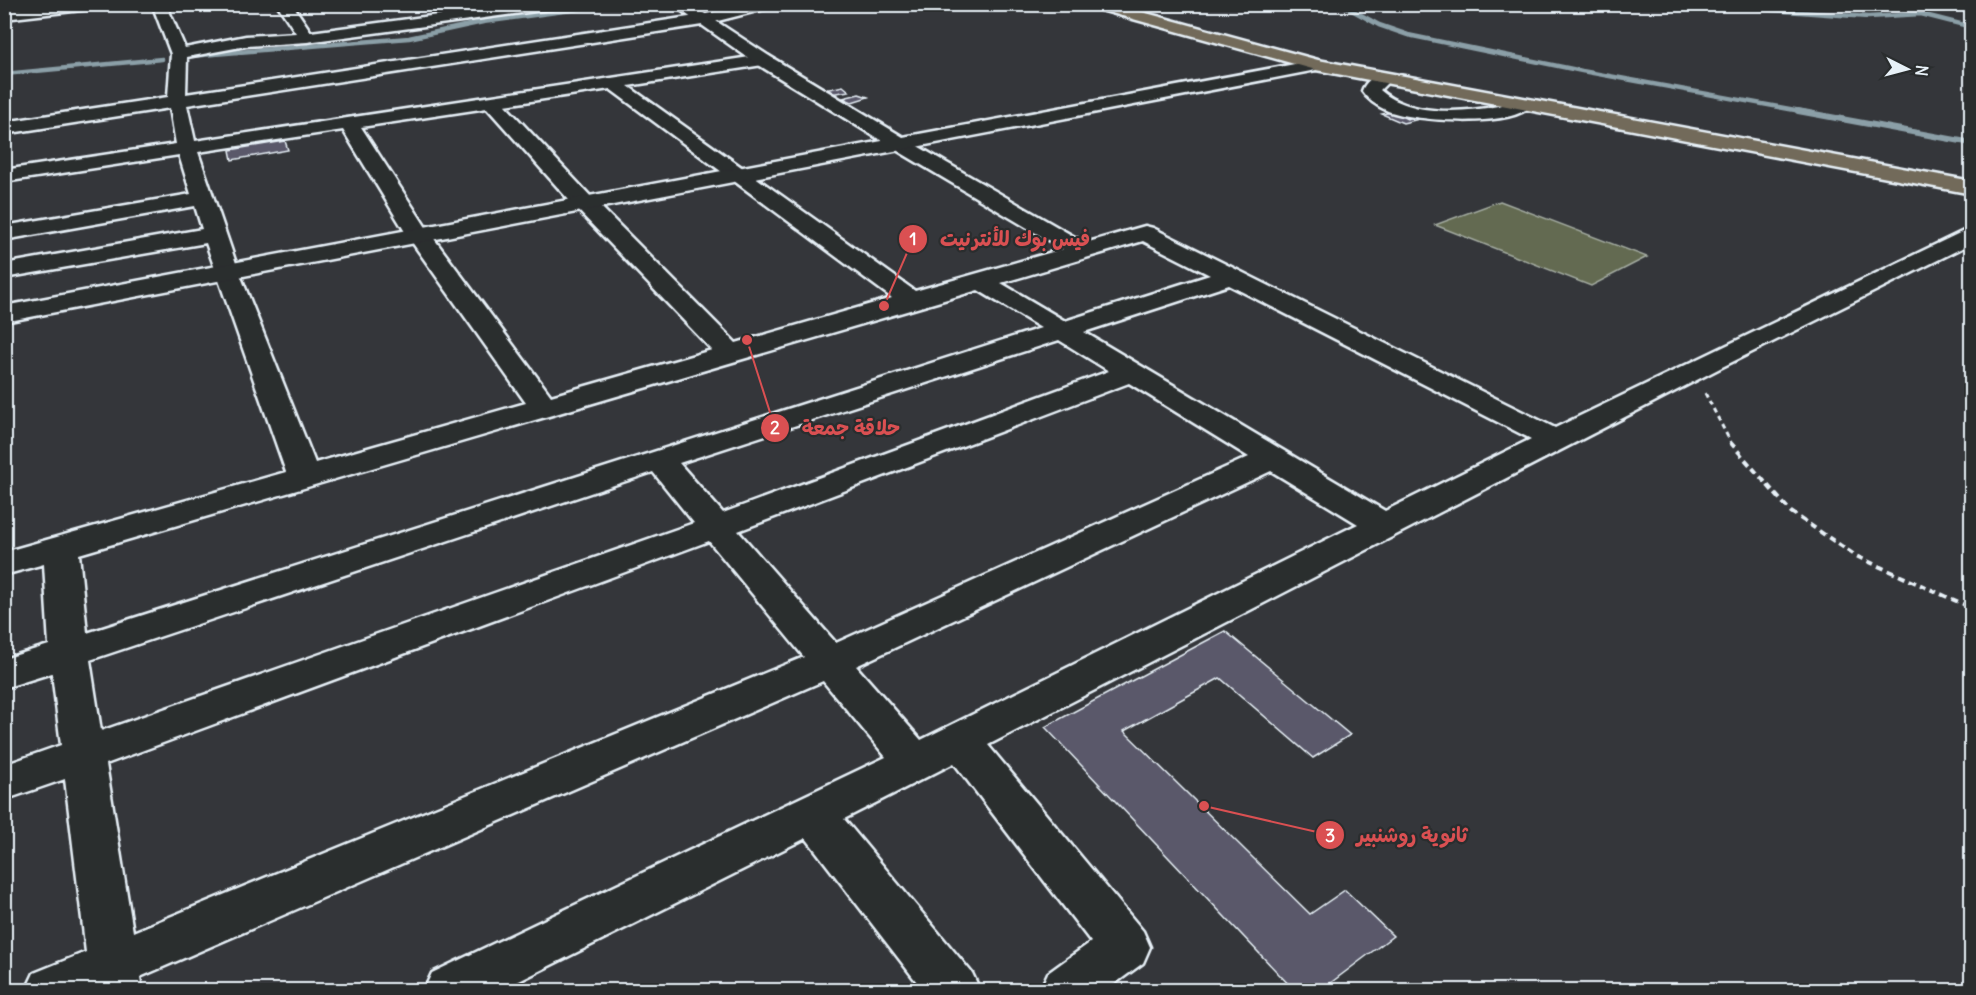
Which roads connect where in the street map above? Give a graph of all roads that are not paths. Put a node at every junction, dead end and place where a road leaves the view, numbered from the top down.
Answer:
1 (99, 4) edge
2 (159, 4) edge
3 (284, 4) edge
4 (558, 4) edge
5 (679, 4) edge
6 (768, 4) edge
7 (1095, 4) edge
8 (1148, 4) edge
9 (537, 6) edge
10 (41, 8) edge
11 (413, 11) dead end
12 (4, 15) edge
13 (702, 20) junction
14 (424, 23) junction
15 (307, 37) junction
16 (179, 54) junction
17 (763, 60) junction
18 (1316, 65) junction
19 (1383, 78) junction
20 (613, 83) junction
21 (177, 99) junction
22 (492, 102) junction
23 (1523, 104) junction
24 (1559, 104) junction
25 (349, 124) junction
26 (4, 128) edge
27 (900, 144) junction
28 (187, 149) junction
29 (736, 175) junction
30 (1971, 176) edge
31 (4, 177) edge
32 (1971, 188) edge
33 (203, 198) junction
34 (585, 204) junction
35 (4, 233) edge
36 (215, 234) junction
37 (1971, 234) edge
38 (419, 235) junction
39 (1084, 252) junction
40 (4, 271) edge
41 (227, 272) junction
42 (1229, 277) junction
43 (981, 281) junction
44 (912, 301) junction
45 (4, 314) edge
46 (1062, 330) junction
47 (731, 353) junction
48 (1131, 372) junction
49 (545, 408) junction
50 (1556, 440) junction
51 (1273, 458) junction
52 (659, 459) junction
53 (304, 477) junction
54 (1384, 526) junction
55 (716, 527) junction
56 (61, 548) junction
57 (4, 564) edge
58 (69, 653) junction
59 (829, 662) junction
60 (4, 674) edge
61 (960, 740) junction
62 (84, 755) junction
63 (915, 763) junction
64 (4, 783) edge
65 (813, 814) junction
66 (114, 977) edge
67 (52, 990) edge
68 (450, 990) edge
69 (954, 990) edge
70 (1066, 990) edge

1 - 10 street
2 - 16 street
3 - 15 street
4 - 9 street
5 - 13 street
6 - 13 street
7 - 18 main road
8 - 24 main road
9 - 14 street
10 - 12 street
11 - 14 street
13 - 17 street
13 - 21 street
14 - 15 street
15 - 16 street
16 - 21 street
17 - 20 street
17 - 27 street
18 - 19 main road
18 - 27 street
19 - 23 main road
19 - 23 street
20 - 22 street
20 - 29 street
21 - 26 street
21 - 28 street
22 - 25 street
22 - 34 street
23 - 24 main road
24 - 30 main road
24 - 32 main road
25 - 28 street
25 - 38 street
27 - 29 street
27 - 39 street
28 - 31 street
28 - 33 street
29 - 34 street
29 - 44 street
33 - 35 street
33 - 36 street
34 - 38 street
34 - 47 street
36 - 40 street
36 - 41 street
37 - 50 street
38 - 41 street
38 - 49 street
39 - 42 street
39 - 43 street
41 - 45 street
41 - 53 street
42 - 46 street
42 - 50 street
43 - 44 street
43 - 46 street
44 - 47 street
46 - 48 street
46 - 52 street
47 - 49 street
48 - 51 street
48 - 55 street
49 - 53 street
50 - 54 street
51 - 54 street
51 - 59 street
52 - 55 street
52 - 58 street
53 - 56 street
54 - 61 street
55 - 59 street
55 - 62 street
56 - 57 street
56 - 58 street
58 - 60 street
58 - 62 street
59 - 63 street
59 - 66 street
61 - 63 street
61 - 70 street
62 - 64 street
62 - 66 street
63 - 65 street
65 - 68 street
65 - 69 street
66 - 67 street

